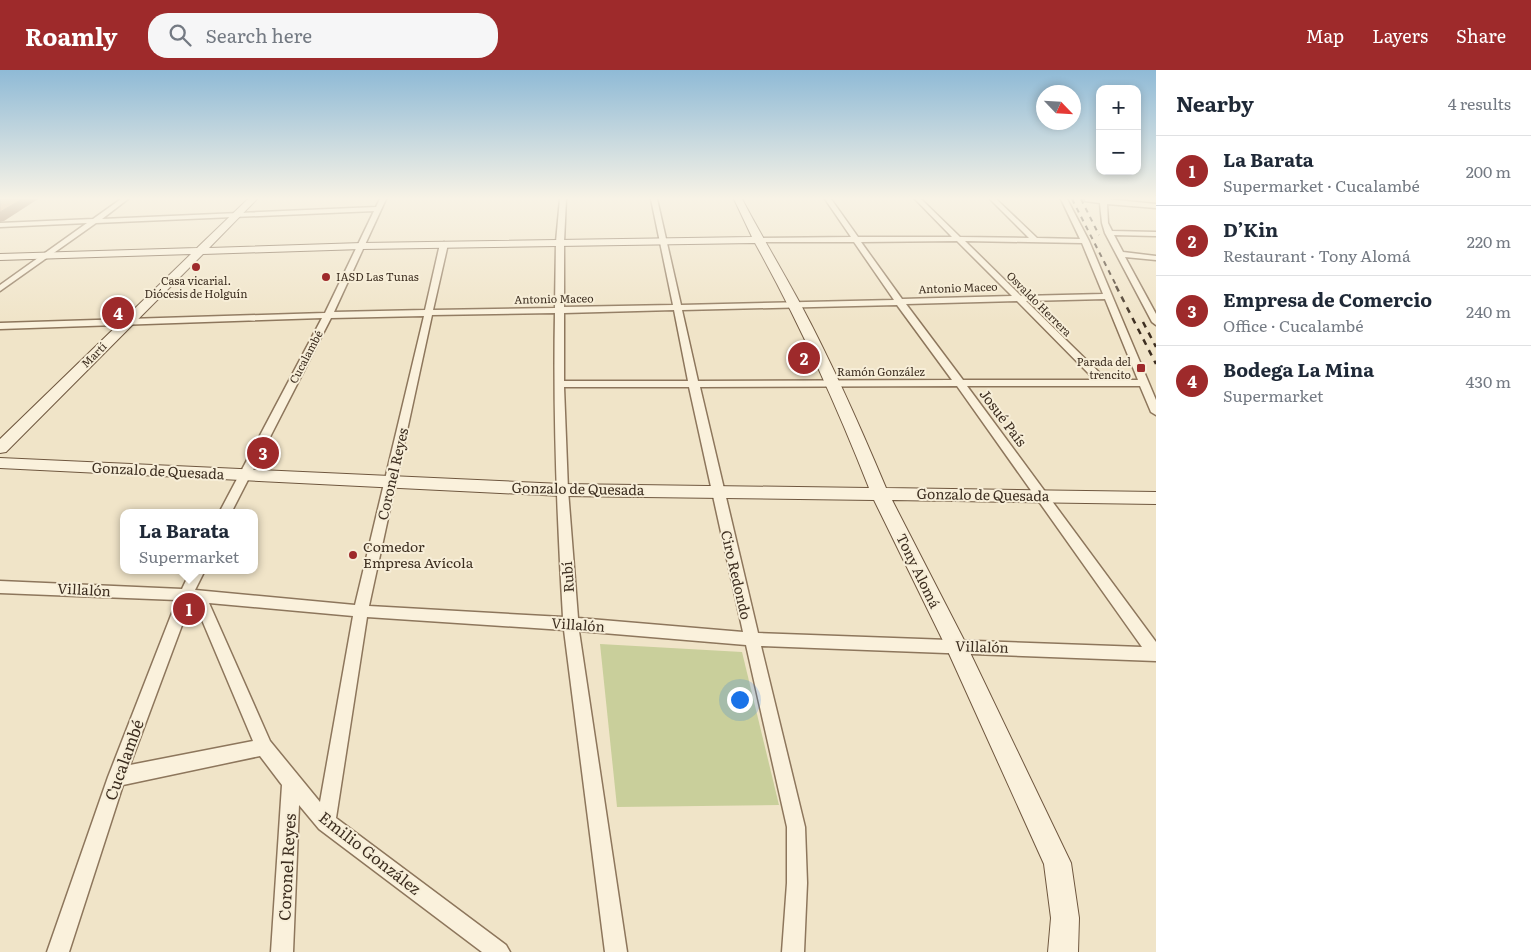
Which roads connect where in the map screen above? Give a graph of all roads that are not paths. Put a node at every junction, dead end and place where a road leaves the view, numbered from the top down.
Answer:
1 (69, 240) edge
2 (211, 240) edge
3 (364, 240) edge
4 (743, 240) edge
5 (758, 240) edge
6 (855, 240) edge
7 (959, 240) edge
8 (1064, 240) edge
9 (1112, 240) edge
10 (664, 241) junction
11 (1085, 241) joint
12 (560, 242) junction
13 (444, 244) junction
14 (362, 246) junction
15 (201, 250) junction
16 (1119, 254) junction
17 (49, 255) junction
18 (0, 257) edge
19 (1156, 258) edge
20 (0, 289) edge
21 (1108, 296) junction
22 (1015, 297) junction
23 (899, 302) junction
24 (795, 305) junction
25 (1152, 306) edge
26 (678, 307) junction
27 (560, 310) junction
28 (429, 313) junction
29 (328, 315) junction
30 (128, 322) junction
31 (1156, 322) edge
32 (0, 326) edge
33 (1103, 382) junction
34 (1143, 383) junction
35 (559, 384) junction
36 (694, 384) junction
37 (832, 384) junction
38 (960, 384) junction
39 (1156, 412) edge
40 (0, 448) edge
41 (0, 463) edge
42 (243, 476) junction
43 (391, 483) junction
44 (562, 490) junction
45 (717, 492) junction
46 (880, 494) junction
47 (1043, 496) junction
48 (1156, 498) edge
49 (228, 509) edge
50 (197, 574) edge
51 (0, 587) edge
52 (193, 596) junction
53 (361, 611) junction
54 (571, 624) junction
55 (751, 638) junction
56 (956, 646) junction
57 (1156, 654) edge
58 (264, 747) junction
59 (117, 777) junction
60 (291, 782) junction
61 (326, 822) junction
62 (58, 952) edge
63 (282, 952) edge
64 (500, 952) edge
65 (616, 952) edge
66 (793, 952) edge
67 (1063, 952) edge

1 - 17 street
2 - 15 street, Martí
3 - 14 street, Cucalambé
4 - 10 street
5 - 24 street, Tony Alomá
6 - 23 street, Josué País
7 - 22 street, Osvaldo Herrera
8 - 11 street
9 - 16 street
10 - 12 street
10 - 26 street, Ciro Redondo
11 - 21 street
12 - 13 street
12 - 27 street, Rubí
13 - 14 street
13 - 28 street, Coronel Reyes
14 - 15 street
14 - 29 street, Cucalambé
15 - 17 street
15 - 30 street, Martí
16 - 19 street
16 - 25 street
17 - 18 street
17 - 20 street
21 - 22 street, Antonio Maceo
21 - 34 street
22 - 23 street, Antonio Maceo
22 - 33 street, Osvaldo Herrera
23 - 24 street, Antonio Maceo
23 - 38 street, Josué País
24 - 26 street, Antonio Maceo
24 - 37 street, Tony Alomá
25 - 31 street
26 - 27 street, Antonio Maceo
26 - 36 street, Ciro Redondo
27 - 28 street, Antonio Maceo
27 - 35 street, Rubí
28 - 29 street, Antonio Maceo
28 - 43 street, Coronel Reyes
29 - 30 street, Antonio Maceo
29 - 42 street, Cucalambé
30 - 32 street, Antonio Maceo
30 - 40 street, Martí
33 - 34 street, Ramón González
33 - 38 street, Ramón González
34 - 39 street
35 - 36 street, Ramón González
35 - 44 street, Rubí
36 - 37 street, Ramón González
36 - 45 street, Ciro Redondo
37 - 38 street, Ramón González
37 - 46 street, Tony Alomá
38 - 47 street, Josué País
41 - 42 street, Gonzalo de Quesada
42 - 43 street, Gonzalo de Quesada
42 - 49 street, Cucalambé
43 - 44 street, Gonzalo de Quesada
43 - 53 street, Coronel Reyes
44 - 45 street, Gonzalo de Quesada
44 - 54 street, Rubí
45 - 46 street, Gonzalo de Quesada
45 - 55 street, Ciro Redondo
46 - 47 street, Gonzalo de Quesada
46 - 56 street, Tony Alomá
47 - 48 street, Gonzalo de Quesada
47 - 57 street, Josué País
50 - 52 street, Cucalambé
51 - 52 street, Villalón
52 - 53 street, Villalón
52 - 58 street, Emilio González
52 - 59 street, Cucalambé
53 - 54 street, Villalón
53 - 61 street, Coronel Reyes
54 - 55 street, Villalón
54 - 65 street, Rubí
55 - 56 street, Villalón
55 - 66 street, Ciro Redondo
56 - 57 street, Villalón
56 - 67 street, Tony Alomá
58 - 59 street
58 - 60 street, Emilio González
59 - 62 street, Cucalambé
60 - 61 street, Emilio González
60 - 63 street, Coronel Reyes
61 - 64 street, Emilio González

